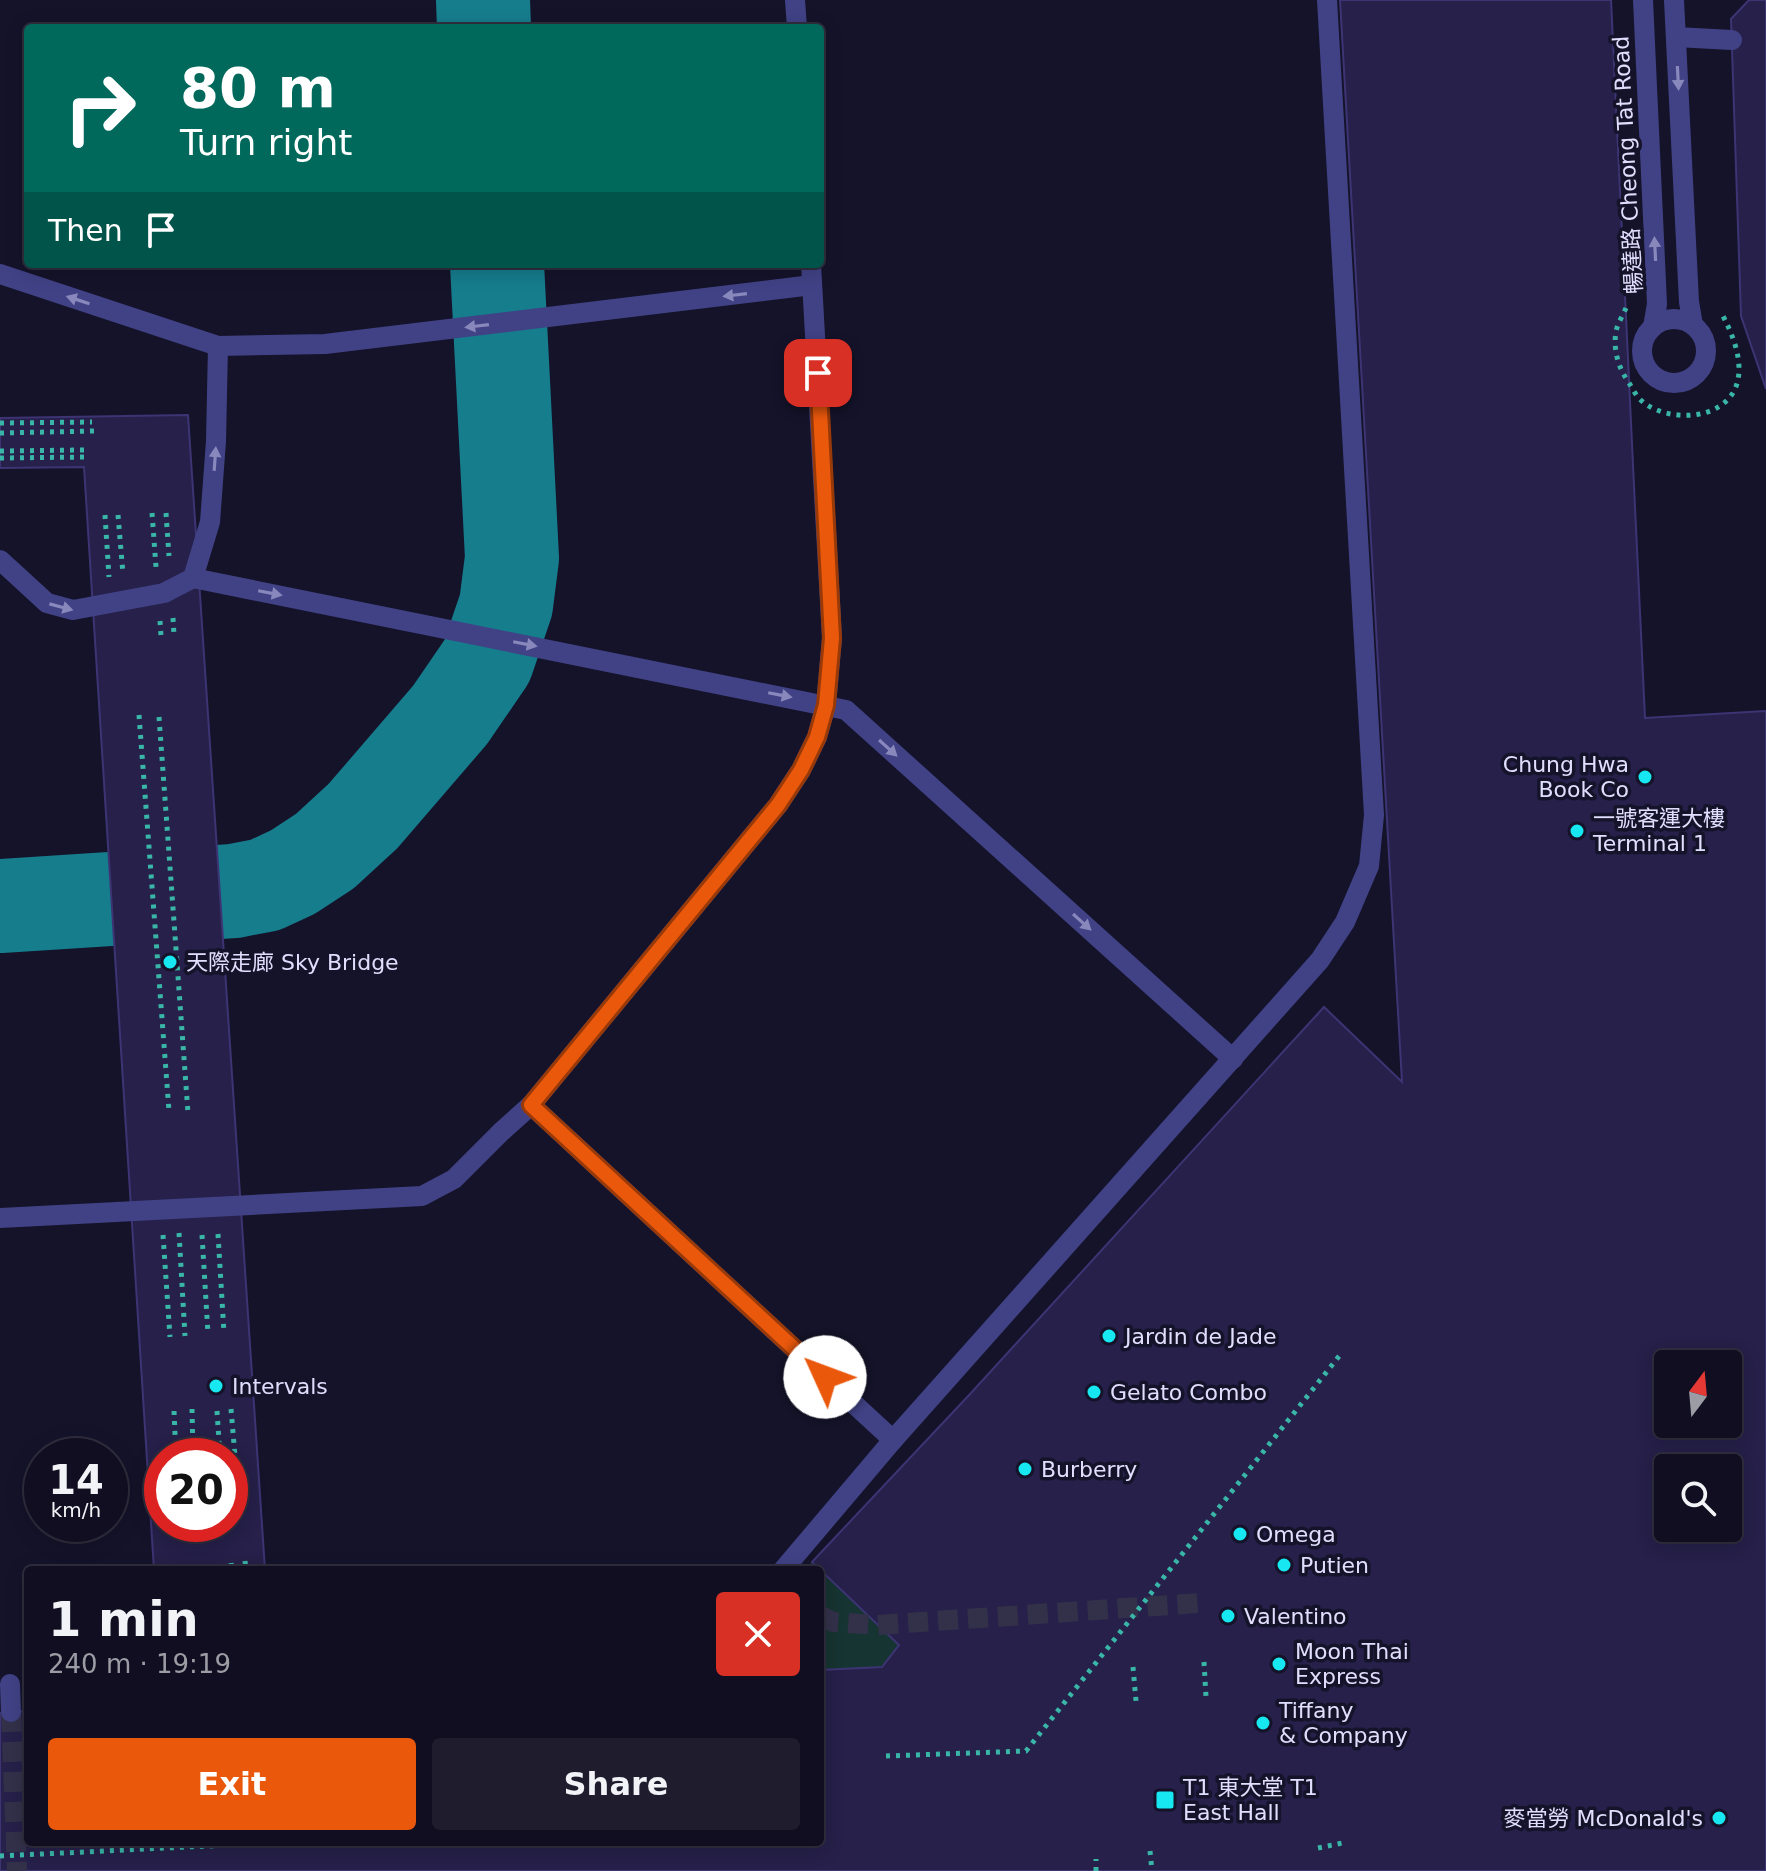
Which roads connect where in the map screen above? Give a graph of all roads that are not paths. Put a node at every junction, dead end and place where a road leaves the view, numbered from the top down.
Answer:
1 (795, 0) edge
2 (1327, 0) edge
3 (1643, 0) edge
4 (1674, 0) edge
5 (797, 24) edge
6 (1676, 37) junction
7 (1732, 40) dead end
8 (811, 268) edge
9 (0, 274) edge
10 (812, 285) junction
11 (1693, 325) junction
12 (1653, 327) junction
13 (218, 346) junction
14 (0, 560) edge
15 (193, 578) junction
16 (826, 705) junction
17 (1233, 1059) junction
18 (531, 1105) junction
19 (0, 1218) edge
20 (893, 1440) junction
21 (786, 1566) edge
22 (13, 1684) edge
23 (11, 1712) tunnel mouth

1 - 5 street
2 - 17 street
12 -> 3 street, 暢達路 Cheong Tat Road
4 - 6 street, 暢達路 Cheong Tat Road
6 - 7 street
6 -> 11 street, 暢達路 Cheong Tat Road
8 - 10 street
13 -> 9 street
10 -> 13 street
10 - 16 street
11 - 12 street, 暢達路 Cheong Tat Road
11 - 12 street, 暢達路 Cheong Tat Road
15 -> 13 street
14 -> 15 street
15 -> 16 street
16 -> 17 street
16 - 18 street
17 - 20 street
18 - 19 street
18 - 20 street
20 - 21 street
22 - 23 street

